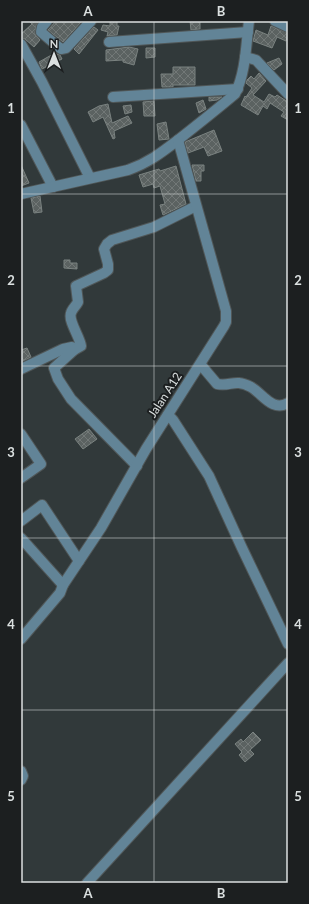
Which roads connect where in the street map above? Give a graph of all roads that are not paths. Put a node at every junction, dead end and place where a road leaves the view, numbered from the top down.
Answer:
1 (47, 21) edge
2 (91, 21) edge
3 (249, 21) edge
4 (275, 21) edge
5 (288, 27) edge
6 (248, 32) junction
7 (109, 42) dead end
8 (21, 44) edge
9 (245, 57) junction
10 (238, 89) junction
11 (288, 94) edge
12 (112, 97) dead end
13 (21, 125) edge
14 (178, 140) junction
15 (90, 178) junction
16 (53, 187) junction
17 (21, 194) edge
18 (196, 206) junction
19 (74, 350) junction
20 (201, 365) junction
21 (21, 369) edge
22 (288, 403) edge
23 (168, 415) junction
24 (21, 434) edge
25 (137, 466) junction
26 (21, 478) edge
27 (21, 521) edge
28 (21, 538) edge
29 (79, 561) junction
30 (63, 585) junction
31 (21, 639) edge
32 (288, 644) edge
33 (288, 663) edge
34 (21, 770) edge
35 (21, 780) edge
36 (87, 883) edge

1 - 2 street
3 - 6 street
4 - 5 street
6 - 7 street
6 - 9 street
8 - 15 street
9 - 10 street
9 - 11 street
10 - 12 street
10 - 14 street
13 - 16 street
14 - 15 street
14 - 18 street, Jalan A12
15 - 16 street
16 - 17 street
18 - 19 street
18 - 20 street, Jalan A12
19 - 21 street
19 - 25 street
20 - 22 street
20 - 23 street, Jalan A12
23 - 25 street, Jalan A12
23 - 32 street
24 - 26 street
25 - 29 street, Jalan A12
27 - 29 street
28 - 30 street
29 - 30 street, Jalan A12
30 - 31 street, Jalan A12
33 - 36 street
34 - 35 street

